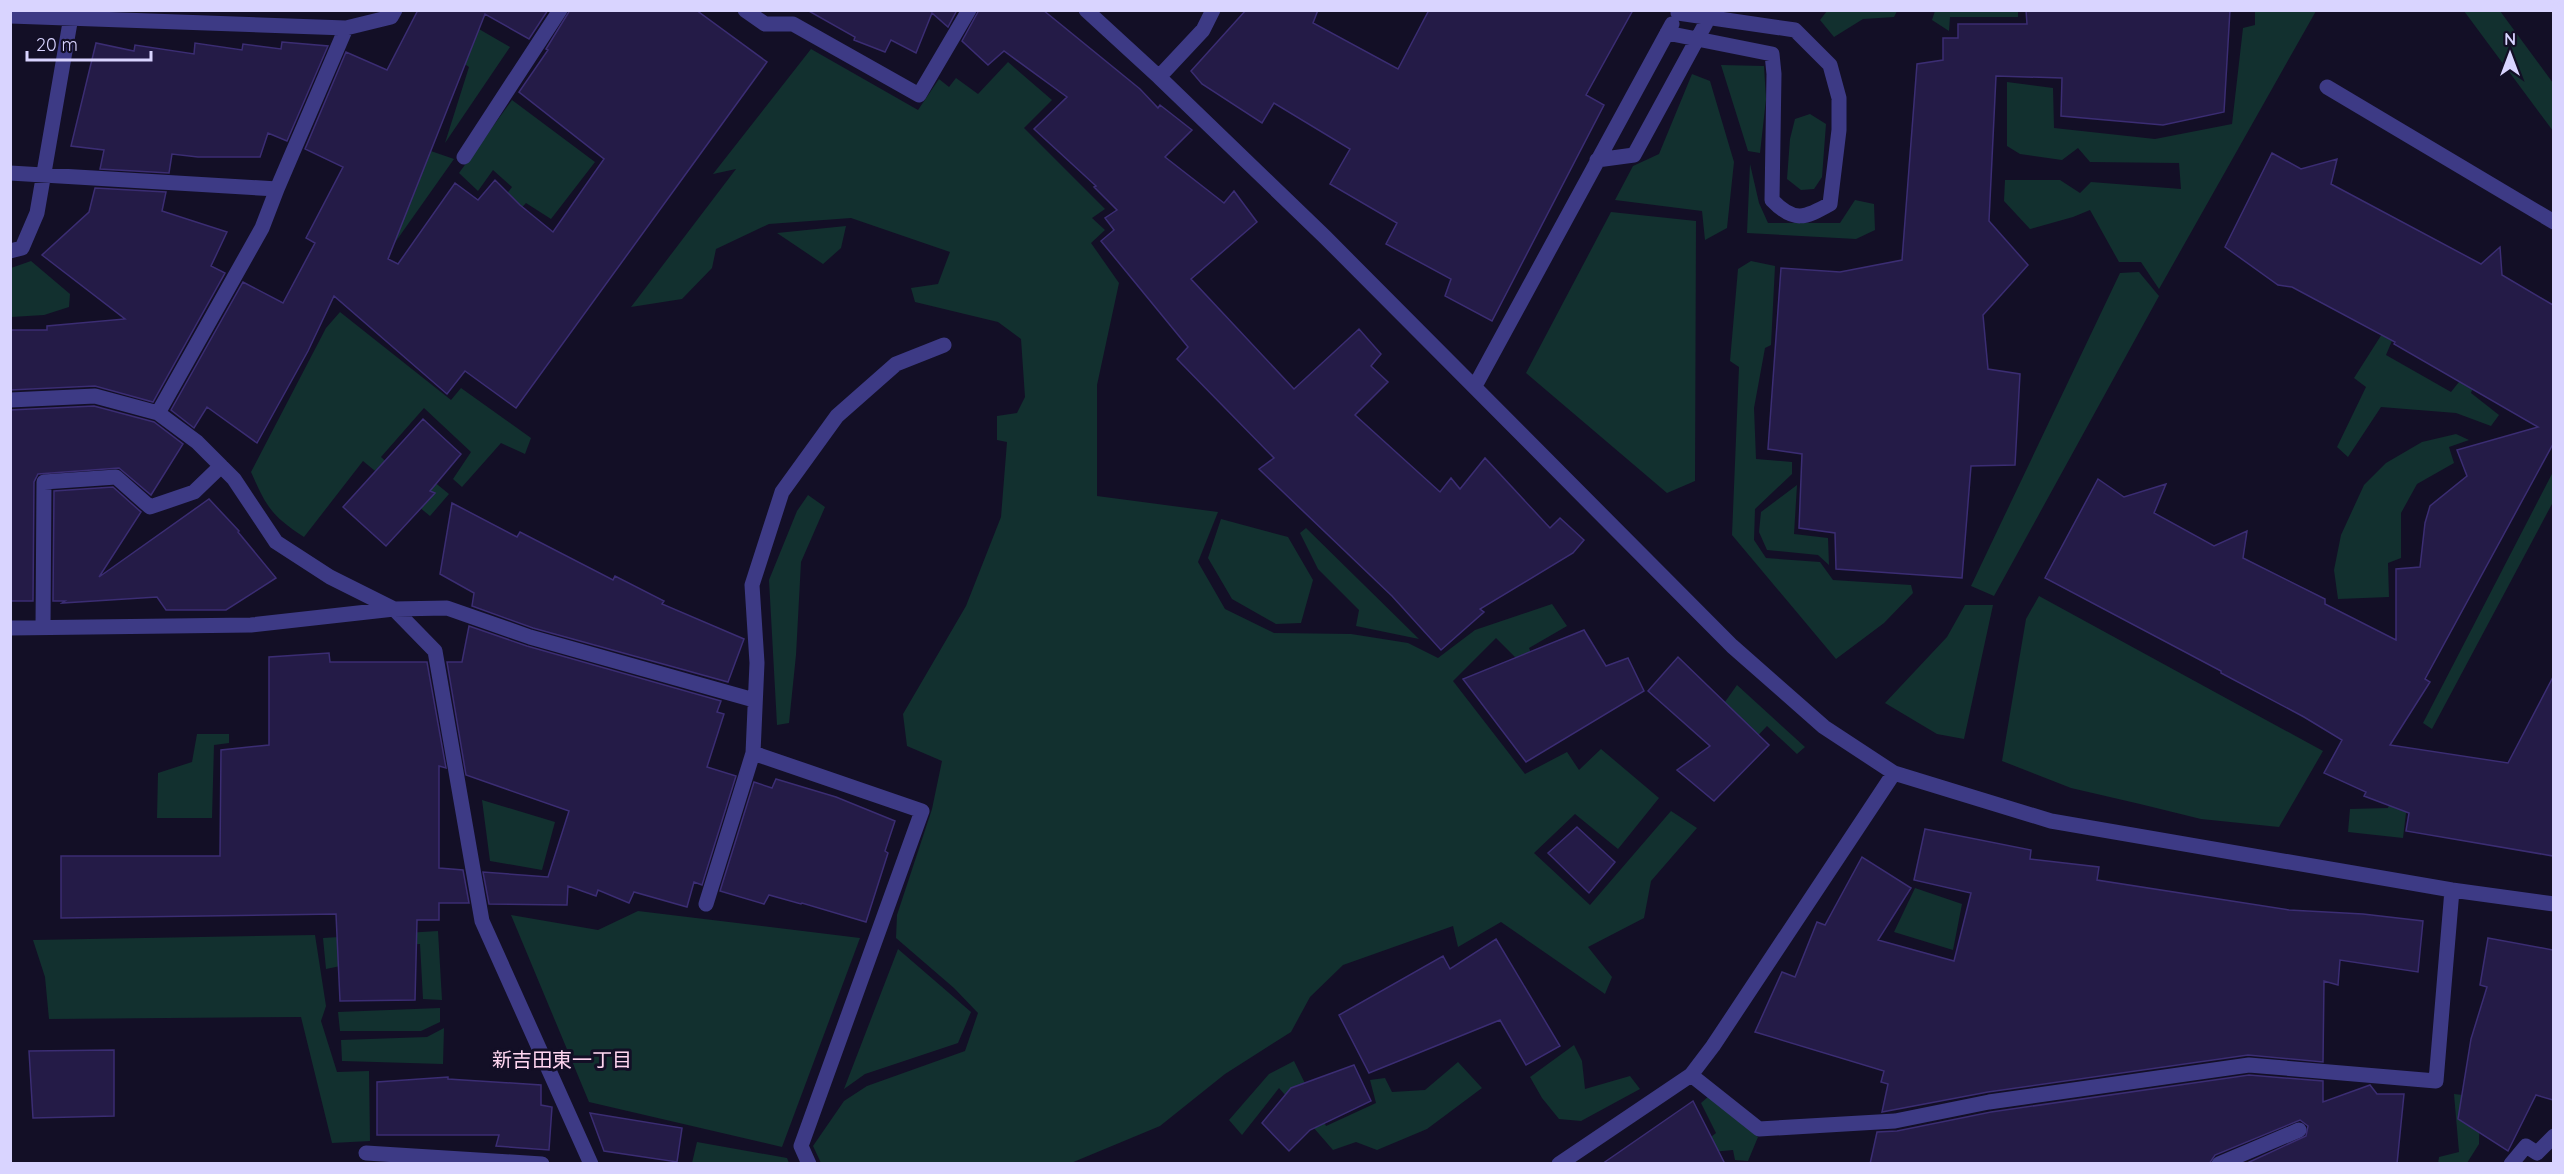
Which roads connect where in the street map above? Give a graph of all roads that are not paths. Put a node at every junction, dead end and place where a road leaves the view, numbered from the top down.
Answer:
1 (395, 10) edge
2 (560, 10) edge
3 (745, 10) edge
4 (969, 10) edge
5 (1086, 10) edge
6 (1213, 10) edge
7 (1678, 12) edge
8 (1711, 14) edge
9 (72, 15) edge
10 (10, 16) edge
11 (346, 28) junction
12 (1667, 33) junction
13 (1697, 39) junction
14 (1159, 77) junction
15 (2326, 87) dead end
16 (464, 157) dead end
17 (1597, 160) junction
18 (10, 172) edge
19 (42, 176) junction
20 (277, 189) junction
21 (2553, 222) edge
22 (10, 251) edge
23 (944, 345) dead end
24 (1475, 386) junction
25 (10, 400) edge
26 (158, 413) junction
27 (221, 466) junction
28 (394, 609) junction
29 (10, 628) edge
30 (43, 628) junction
31 (754, 700) junction
32 (753, 753) junction
33 (1894, 772) junction
34 (2452, 890) junction
35 (706, 904) dead end
36 (2553, 904) edge
37 (1691, 1075) junction
38 (2299, 1130) dead end
39 (2553, 1136) edge
40 (366, 1153) dead end
41 (542, 1164) edge
42 (591, 1164) edge
43 (809, 1164) edge
44 (1559, 1164) edge
45 (2219, 1164) edge
46 (2511, 1164) edge

1 - 11 street
2 - 16 street
3 - 4 street
5 - 14 street
6 - 14 street
7 - 8 street
7 - 12 street
8 - 13 street
8 - 13 street
9 - 10 street
9 - 11 street
9 - 19 street
11 - 20 street
12 - 13 street
12 - 17 street
13 - 17 street
14 - 24 street
15 - 21 street
17 - 24 street
18 - 19 street
19 - 20 street
19 - 22 street
20 - 26 street
23 - 31 street
24 - 33 street
25 - 26 street
26 - 27 street
27 - 28 street
27 - 30 street
28 - 30 street
28 - 31 street
28 - 42 street
29 - 30 street
31 - 32 street
32 - 35 street
32 - 43 street
33 - 34 street
33 - 37 street
34 - 36 street
34 - 37 street
37 - 44 street
38 - 45 street
39 - 46 street
40 - 41 street

